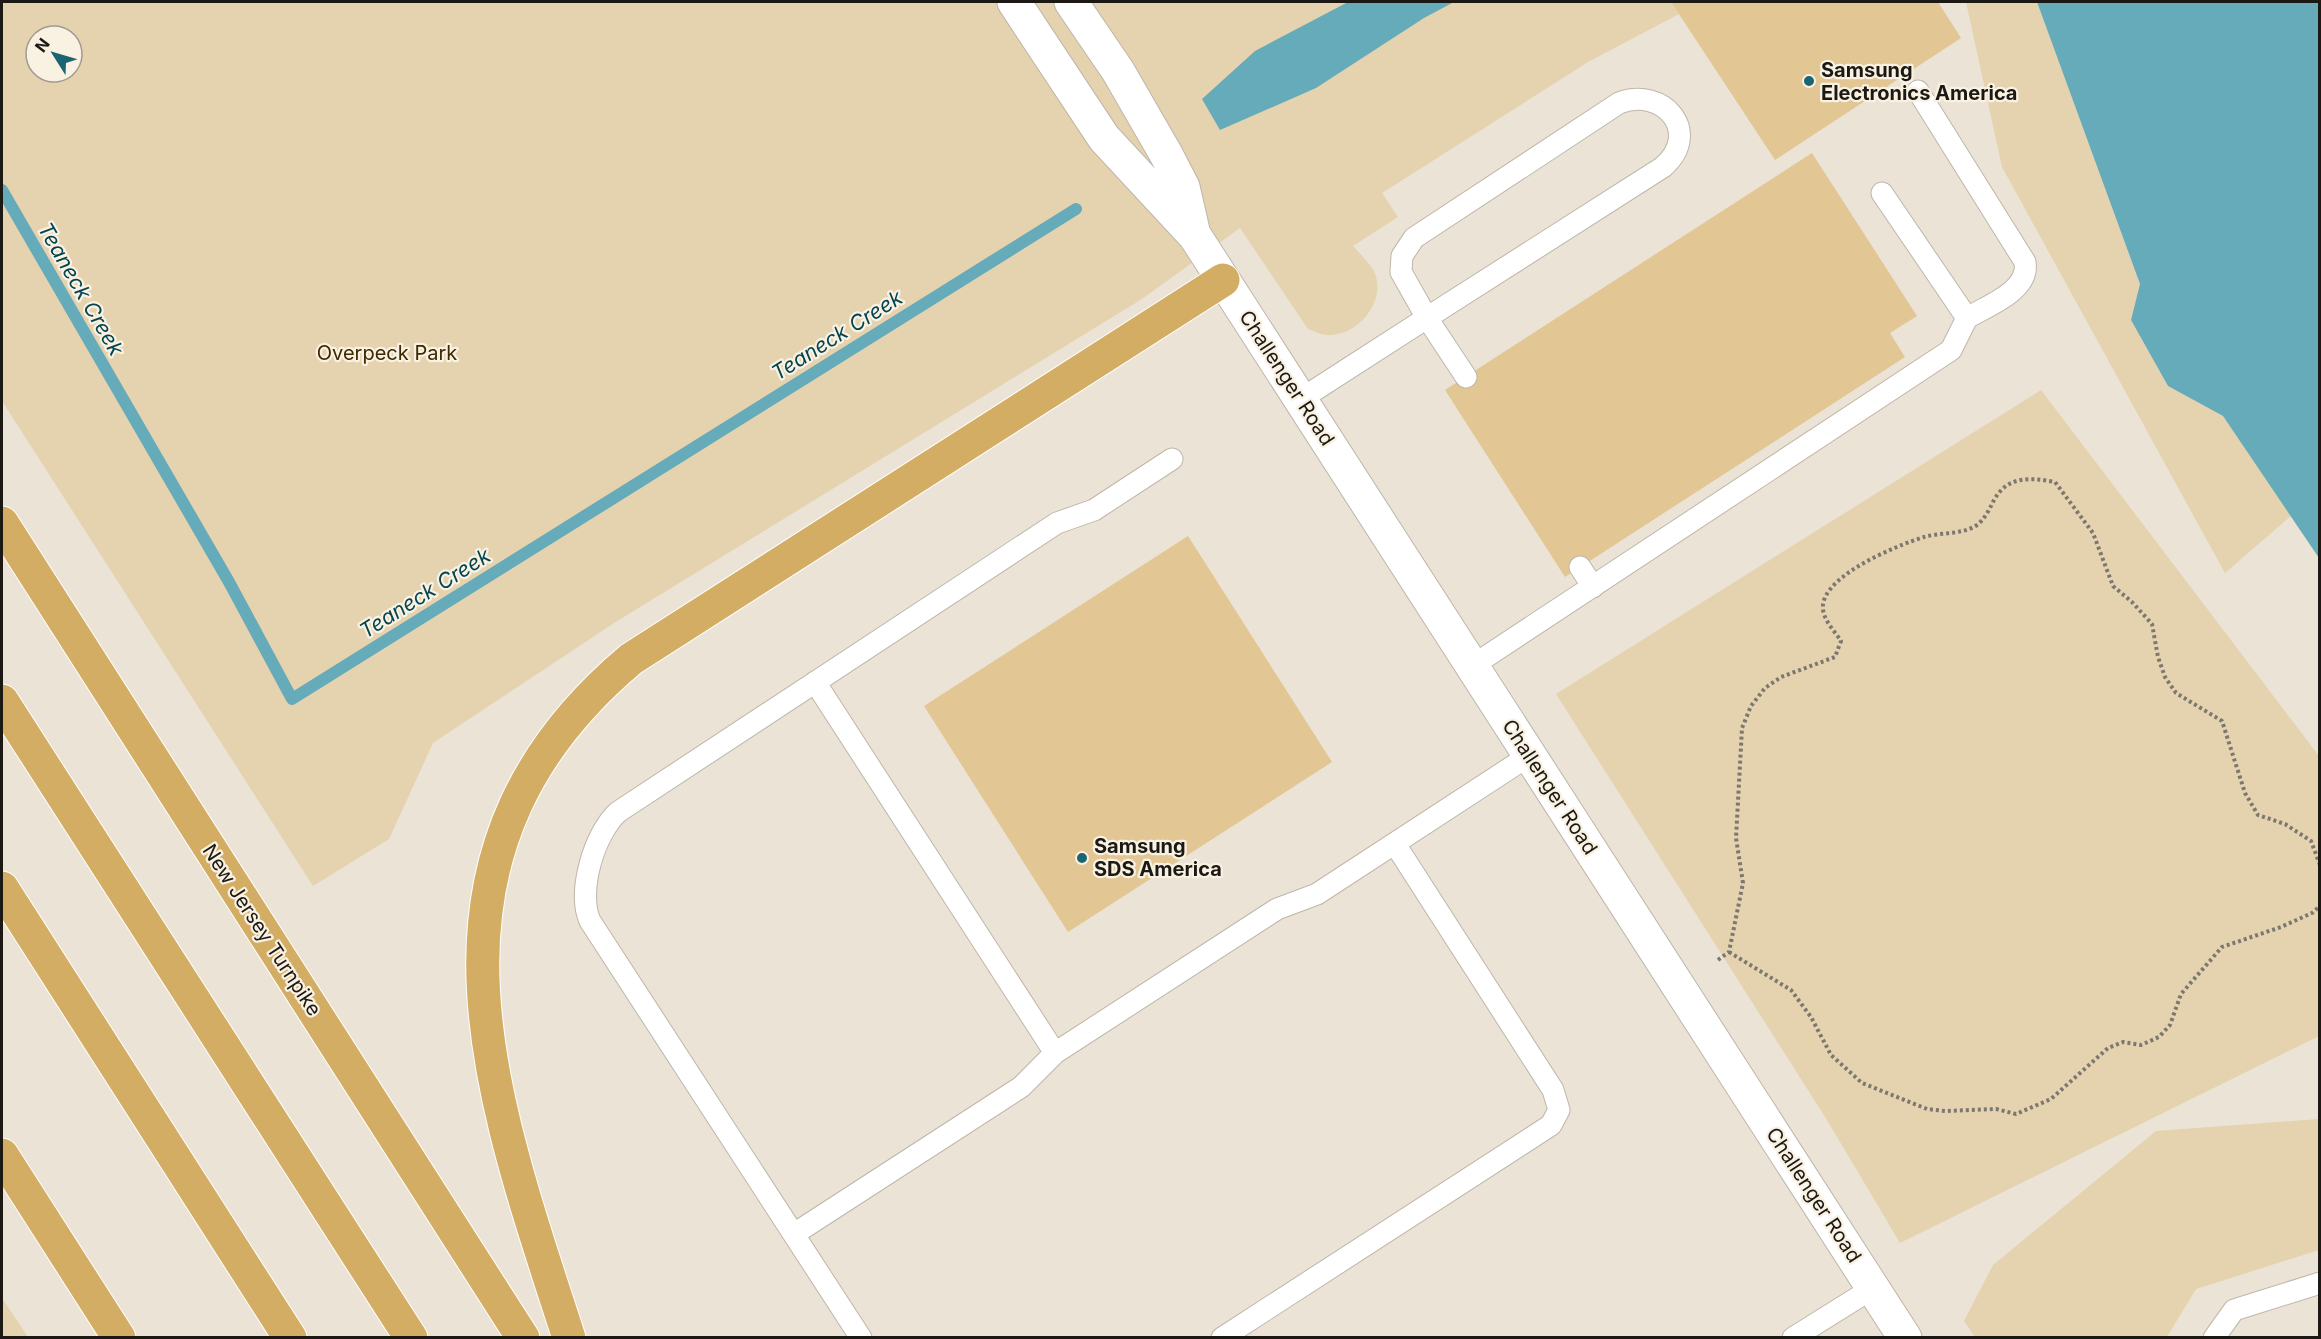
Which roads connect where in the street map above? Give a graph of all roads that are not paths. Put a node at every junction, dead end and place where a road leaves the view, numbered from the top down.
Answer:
1 (1014, 2) edge
2 (1071, 2) edge
3 (1918, 91) dead end
4 (1882, 193) dead end
5 (1195, 236) junction
6 (1223, 280) junction
7 (1427, 318) junction
8 (1967, 318) junction
9 (1466, 377) dead end
10 (1301, 399) junction
11 (1172, 459) dead end
12 (2, 523) edge
13 (1580, 567) dead end
14 (1593, 588) junction
15 (1472, 666) junction
16 (815, 682) junction
17 (2, 701) edge
18 (1530, 755) junction
19 (1395, 844) junction
20 (2, 888) edge
21 (1055, 1053) junction
22 (2, 1155) edge
23 (794, 1234) junction
24 (2319, 1283) edge
25 (1873, 1288) junction
26 (119, 1338) edge
27 (290, 1338) edge
28 (411, 1338) edge
29 (523, 1338) edge
30 (569, 1338) edge
31 (861, 1338) edge
32 (1222, 1338) edge
33 (1793, 1338) edge
34 (1905, 1338) edge
35 (2214, 1338) edge

1 - 5 main road, Challenger Road
2 - 5 main road, Challenger Road
3 - 8 lane
4 - 8 lane
5 - 6 main road, Challenger Road
6 - 10 main road, Challenger Road
6 - 30 highway
7 - 7 lane
7 - 9 lane
7 - 10 lane
8 - 14 lane
10 - 15 main road, Challenger Road
11 - 16 lane
12 - 29 highway, New Jersey Turnpike
13 - 14 lane
14 - 15 lane
15 - 18 main road, Challenger Road
16 - 21 lane
16 - 23 lane
17 - 28 highway
18 - 19 lane
18 - 25 main road, Challenger Road
19 - 21 lane
19 - 32 lane
20 - 27 highway
21 - 23 lane
22 - 26 highway
23 - 31 lane
24 - 35 lane
25 - 33 lane
25 - 34 main road, Challenger Road

